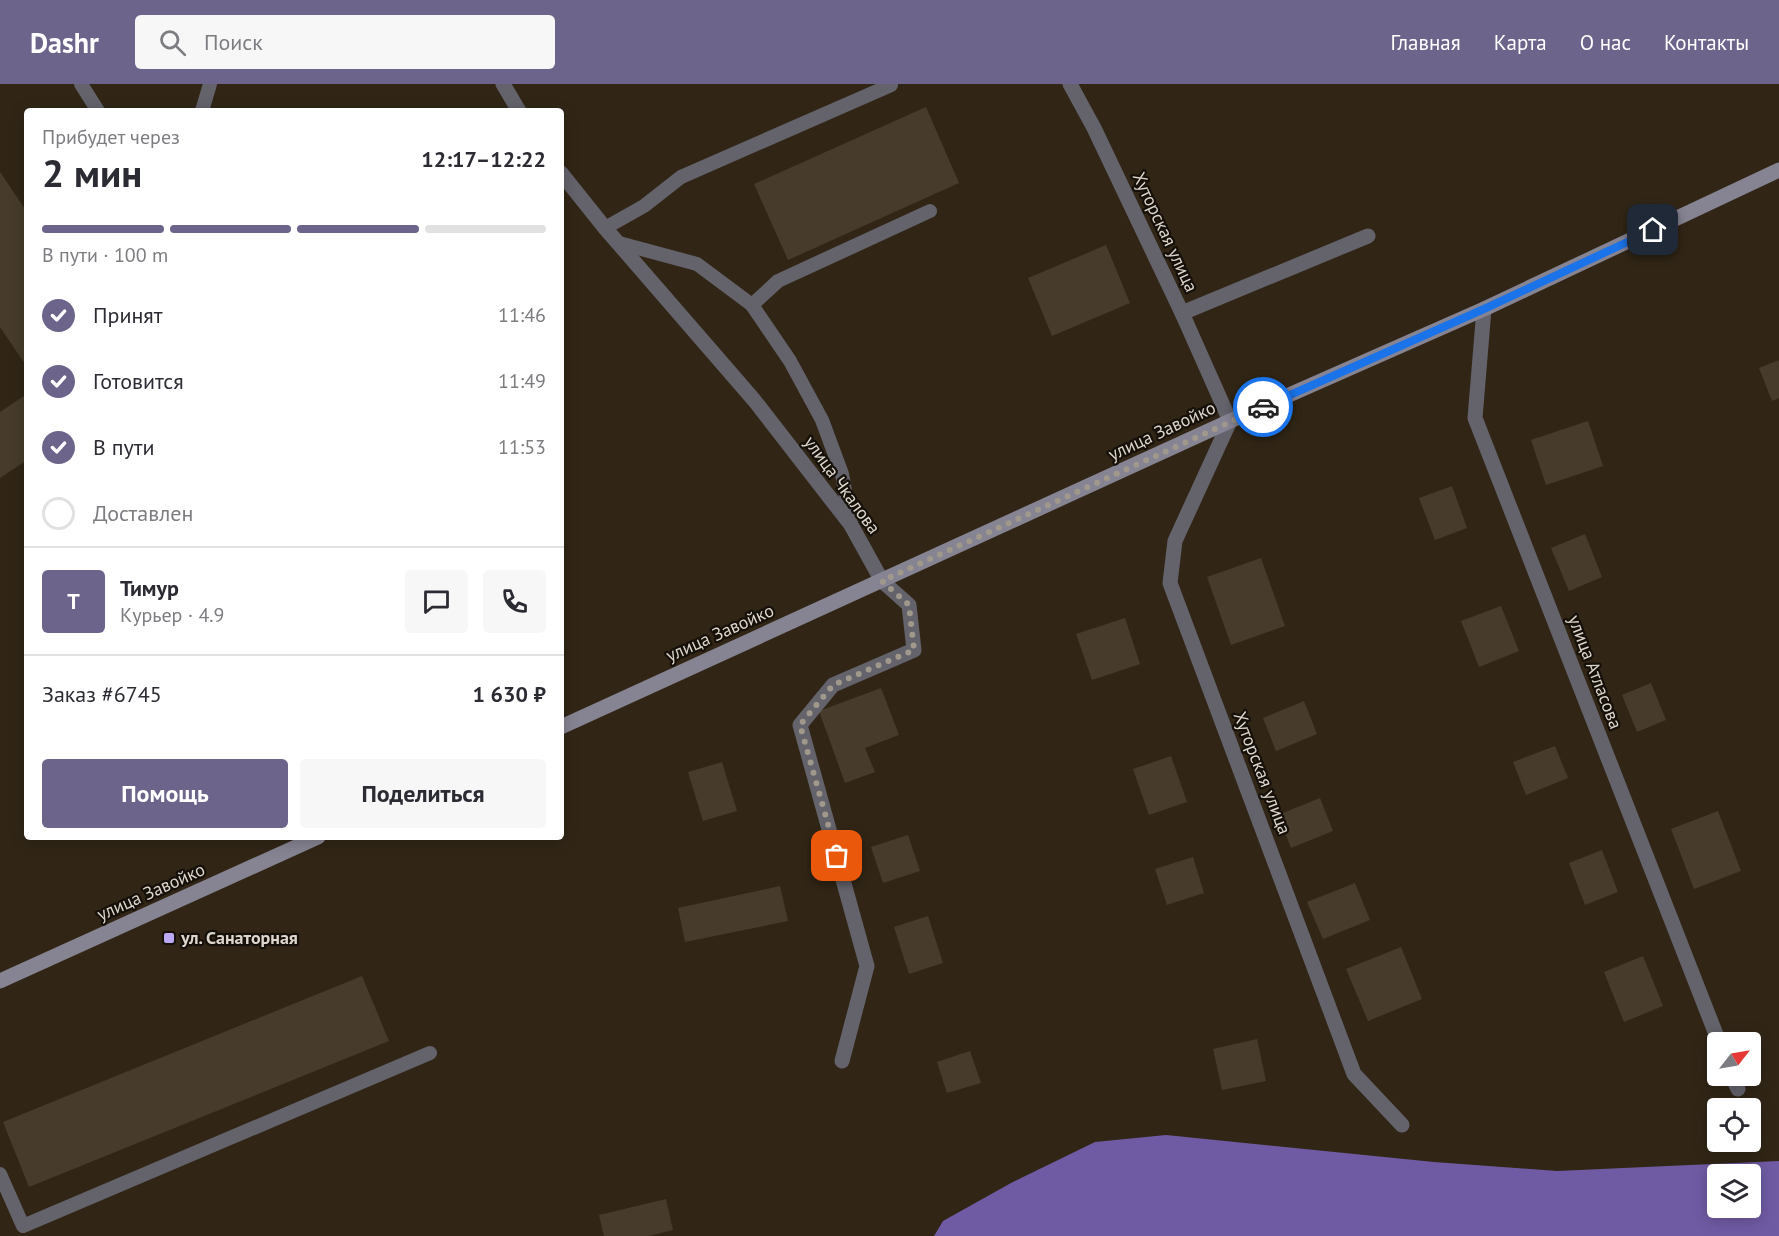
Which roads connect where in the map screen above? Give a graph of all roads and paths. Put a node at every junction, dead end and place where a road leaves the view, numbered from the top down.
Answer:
1 (81, 84) edge
2 (210, 84) edge
3 (503, 84) edge
4 (1070, 84) edge
5 (891, 85) edge
6 (96, 108) edge
7 (203, 108) edge
8 (517, 108) edge
9 (1779, 170) edge
10 (564, 177) edge
11 (930, 211) dead end
12 (605, 228) junction
13 (1368, 236) dead end
14 (619, 243) junction
15 (752, 305) junction
16 (1484, 309) junction
17 (1182, 313) junction
18 (1230, 422) junction
19 (851, 525) junction
20 (882, 581) junction
21 (564, 726) edge
22 (311, 840) edge
23 (0, 981) edge
24 (1715, 1032) edge
25 (430, 1053) dead end
26 (842, 1061) dead end
27 (1402, 1125) dead end
28 (0, 1174) edge

1 - 6 lane
2 - 7 lane
3 - 8 street
4 - 17 street, Хуторская улица
5 - 12 lane
9 - 16 main road, улица Завойко
10 - 12 street, улица Чкалова
11 - 15 lane
12 - 14 street, улица Чкалова
13 - 17 street, Хуторская улица
14 - 15 lane
14 - 19 street, улица Чкалова
15 - 19 lane
16 - 18 main road, улица Завойко
16 - 24 street, улица Атласова
17 - 18 street
18 - 20 main road, улица Завойко
18 - 27 street, Хуторская улица
19 - 20 street, улица Чкалова
20 - 21 main road, улица Завойко
20 - 26 street, улица Чкалова
22 - 23 main road, улица Завойко
25 - 28 lane

